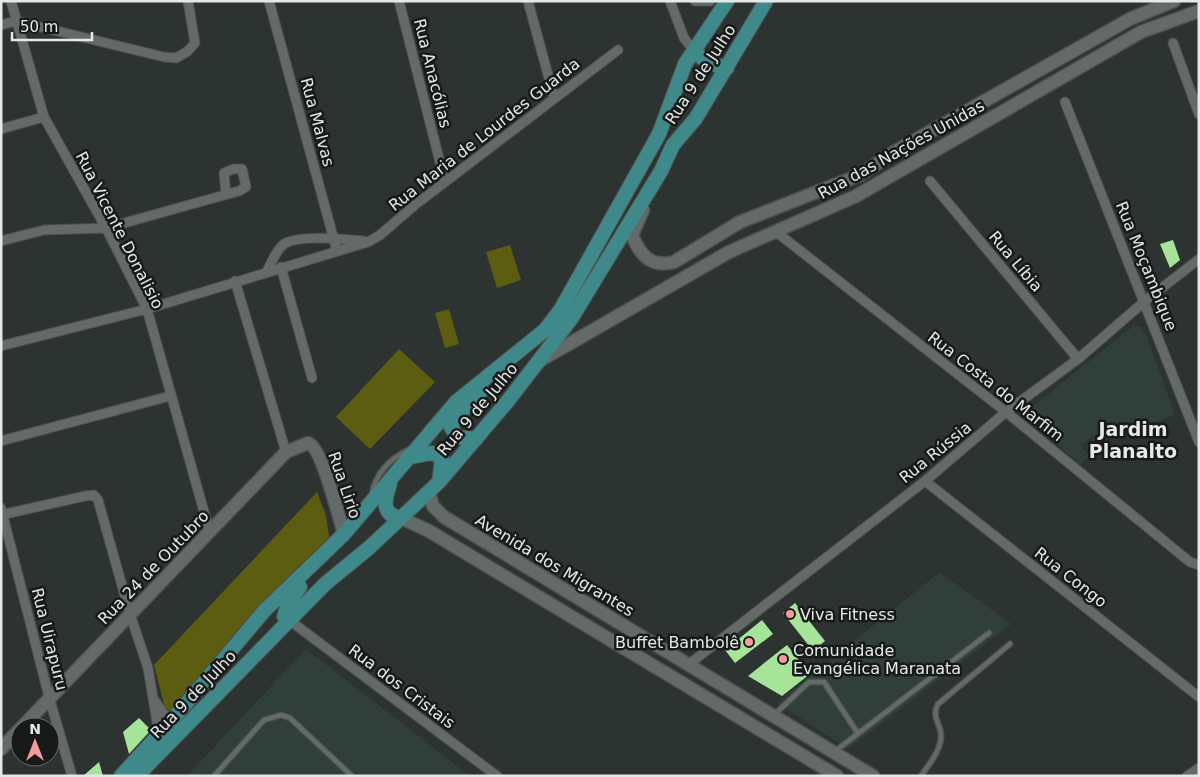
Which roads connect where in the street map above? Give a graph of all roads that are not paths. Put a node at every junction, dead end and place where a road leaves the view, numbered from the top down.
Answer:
1 (11, 1) edge
2 (188, 1) edge
3 (269, 1) edge
4 (399, 1) edge
5 (528, 1) edge
6 (670, 1) edge
7 (695, 1) edge
8 (710, 1) edge
9 (727, 1) edge
10 (766, 1) edge
11 (1174, 1) edge
12 (1199, 11) edge
13 (16, 21) junction
14 (1, 25) edge
15 (1173, 43) dead end
16 (618, 50) dead end
17 (694, 51) junction
18 (727, 68) junction
19 (554, 97) junction
20 (1065, 102) dead end
21 (1199, 114) edge
22 (44, 117) junction
23 (1, 129) edge
24 (661, 170) junction
25 (445, 182) junction
26 (930, 182) dead end
27 (226, 194) dead end
28 (106, 228) junction
29 (774, 232) junction
30 (333, 238) junction
31 (1, 241) edge
32 (368, 242) junction
33 (337, 251) junction
34 (1199, 259) edge
35 (280, 267) junction
36 (267, 271) junction
37 (235, 281) junction
38 (1145, 300) junction
39 (147, 309) junction
40 (545, 330) junction
41 (1, 346) edge
42 (1078, 359) junction
43 (540, 360) junction
44 (312, 378) dead end
45 (170, 396) junction
46 (1006, 412) junction
47 (476, 439) junction
48 (1, 440) edge
49 (1199, 442) edge
50 (420, 443) junction
51 (314, 447) joint
52 (286, 452) junction
53 (410, 458) junction
54 (393, 476) junction
55 (926, 481) junction
56 (434, 488) junction
57 (370, 501) junction
58 (2, 513) edge
59 (400, 518) junction
60 (210, 533) junction
61 (344, 534) junction
62 (318, 560) junction
63 (1199, 565) edge
64 (130, 614) junction
65 (289, 620) junction
66 (594, 630) junction
67 (989, 633) dead end
68 (1010, 644) dead end
69 (674, 656) junction
70 (688, 665) junction
71 (49, 697) junction
72 (1199, 697) edge
73 (155, 700) junction
74 (717, 703) junction
75 (772, 716) junction
76 (31, 717) edge
77 (173, 719) junction
78 (186, 726) junction
79 (857, 732) junction
80 (159, 734) junction
81 (10, 740) edge
82 (1, 749) edge
83 (833, 753) junction
84 (1199, 768) edge
85 (72, 776) edge
86 (121, 776) edge
87 (137, 776) edge
88 (214, 776) edge
89 (352, 776) edge
90 (498, 776) edge
91 (837, 776) edge
92 (873, 776) edge
93 (921, 776) edge
94 (1187, 776) edge

1 - 13 street, Rua Vicente Donalisio
2 - 13 street
3 - 30 street, Rua Malvas
4 - 25 street, Rua Anacólias
5 - 19 street
6 - 17 street
7 - 8 street
9 - 17 main road, Rua 9 de Julho
10 - 18 main road, Rua 9 de Julho
11 - 24 street, Rua das Nações Unidas
12 - 29 street, Rua das Nações Unidas
13 - 14 street
13 - 22 street, Rua Vicente Donalisio
15 - 21 street
16 - 19 street, Rua Maria de Lourdes Guarda
17 - 18 main road
17 - 40 main road, Rua 9 de Julho
18 - 24 main road, Rua 9 de Julho
19 - 25 street, Rua Maria de Lourdes Guarda
20 - 38 street, Rua Moçambique
22 - 23 street
22 - 28 street, Rua Vicente Donalisio
24 - 43 main road, Rua 9 de Julho
25 - 32 street, Rua Maria de Lourdes Guarda
26 - 42 street, Rua Líbia
27 - 28 street
28 - 31 street
28 - 39 street, Rua Vicente Donalisio
29 - 43 street, Rua das Nações Unidas
29 - 46 street, Rua Costa do Marfim
30 - 32 street
30 - 33 street, Rua Malvas
30 - 36 street
32 - 33 street, Rua Maria de Lourdes Guarda
33 - 35 street, Rua Maria de Lourdes Guarda
34 - 38 street, Rua Rússia
35 - 36 street, Rua Maria de Lourdes Guarda
35 - 44 street
36 - 37 street, Rua Maria de Lourdes Guarda
37 - 39 street, Rua Maria de Lourdes Guarda
37 - 52 street
38 - 42 street, Rua Rússia
38 - 49 street, Rua Moçambique
39 - 41 street, Rua Maria de Lourdes Guarda
39 - 45 street, Rua Vicente Donalisio
40 - 47 main road
40 - 50 main road, Rua 9 de Julho
42 - 46 street, Rua Rússia
43 - 47 main road, Rua 9 de Julho
45 - 48 street
45 - 60 street, Rua Vicente Donalisio
46 - 55 street, Rua Rússia
46 - 63 street, Rua Costa do Marfim
47 - 56 main road, Rua 9 de Julho
50 - 53 main road, Rua 9 de Julho
50 - 57 lane
51 - 52 street, Rua 24 de Outubro
51 - 61 street, Rua Lirio
52 - 60 street, Rua 24 de Outubro
53 - 54 main road, Rua 9 de Julho
53 - 56 main road
54 - 57 main road, Rua 9 de Julho
54 - 59 main road
55 - 70 street, Rua Rússia
55 - 72 street, Rua Congo
56 - 59 main road, Rua 9 de Julho
56 - 69 street, Avenida dos Migrantes
57 - 61 main road, Rua 9 de Julho
58 - 64 street
58 - 71 street, Rua Uirapuru
59 - 65 main road, Rua 9 de Julho
59 - 66 street, Avenida dos Migrantes
60 - 64 street, Rua 24 de Outubro
61 - 62 main road, Rua 9 de Julho
62 - 65 main road
62 - 77 main road, Rua 9 de Julho
64 - 71 street, Rua 24 de Outubro
64 - 73 street
65 - 78 main road, Rua 9 de Julho
65 - 90 street, Rua dos Cristais
66 - 69 street, Avenida dos Migrantes
66 - 74 street, Avenida dos Migrantes
67 - 79 lane
68 - 93 lane
69 - 70 street, Avenida dos Migrantes
70 - 75 street, Avenida dos Migrantes
71 - 76 street, Rua 24 de Outubro
71 - 85 street, Rua Uirapuru
73 - 77 street
73 - 80 street
74 - 83 street, Avenida dos Migrantes
74 - 91 street, Avenida dos Migrantes
75 - 79 lane
75 - 83 street, Avenida dos Migrantes
77 - 78 street
77 - 80 main road, Rua 9 de Julho
78 - 87 main road, Rua 9 de Julho
79 - 83 lane
80 - 86 main road, Rua 9 de Julho
81 - 82 street, Rua 24 de Outubro
83 - 92 street, Avenida dos Migrantes
84 - 94 street
88 - 89 lane

